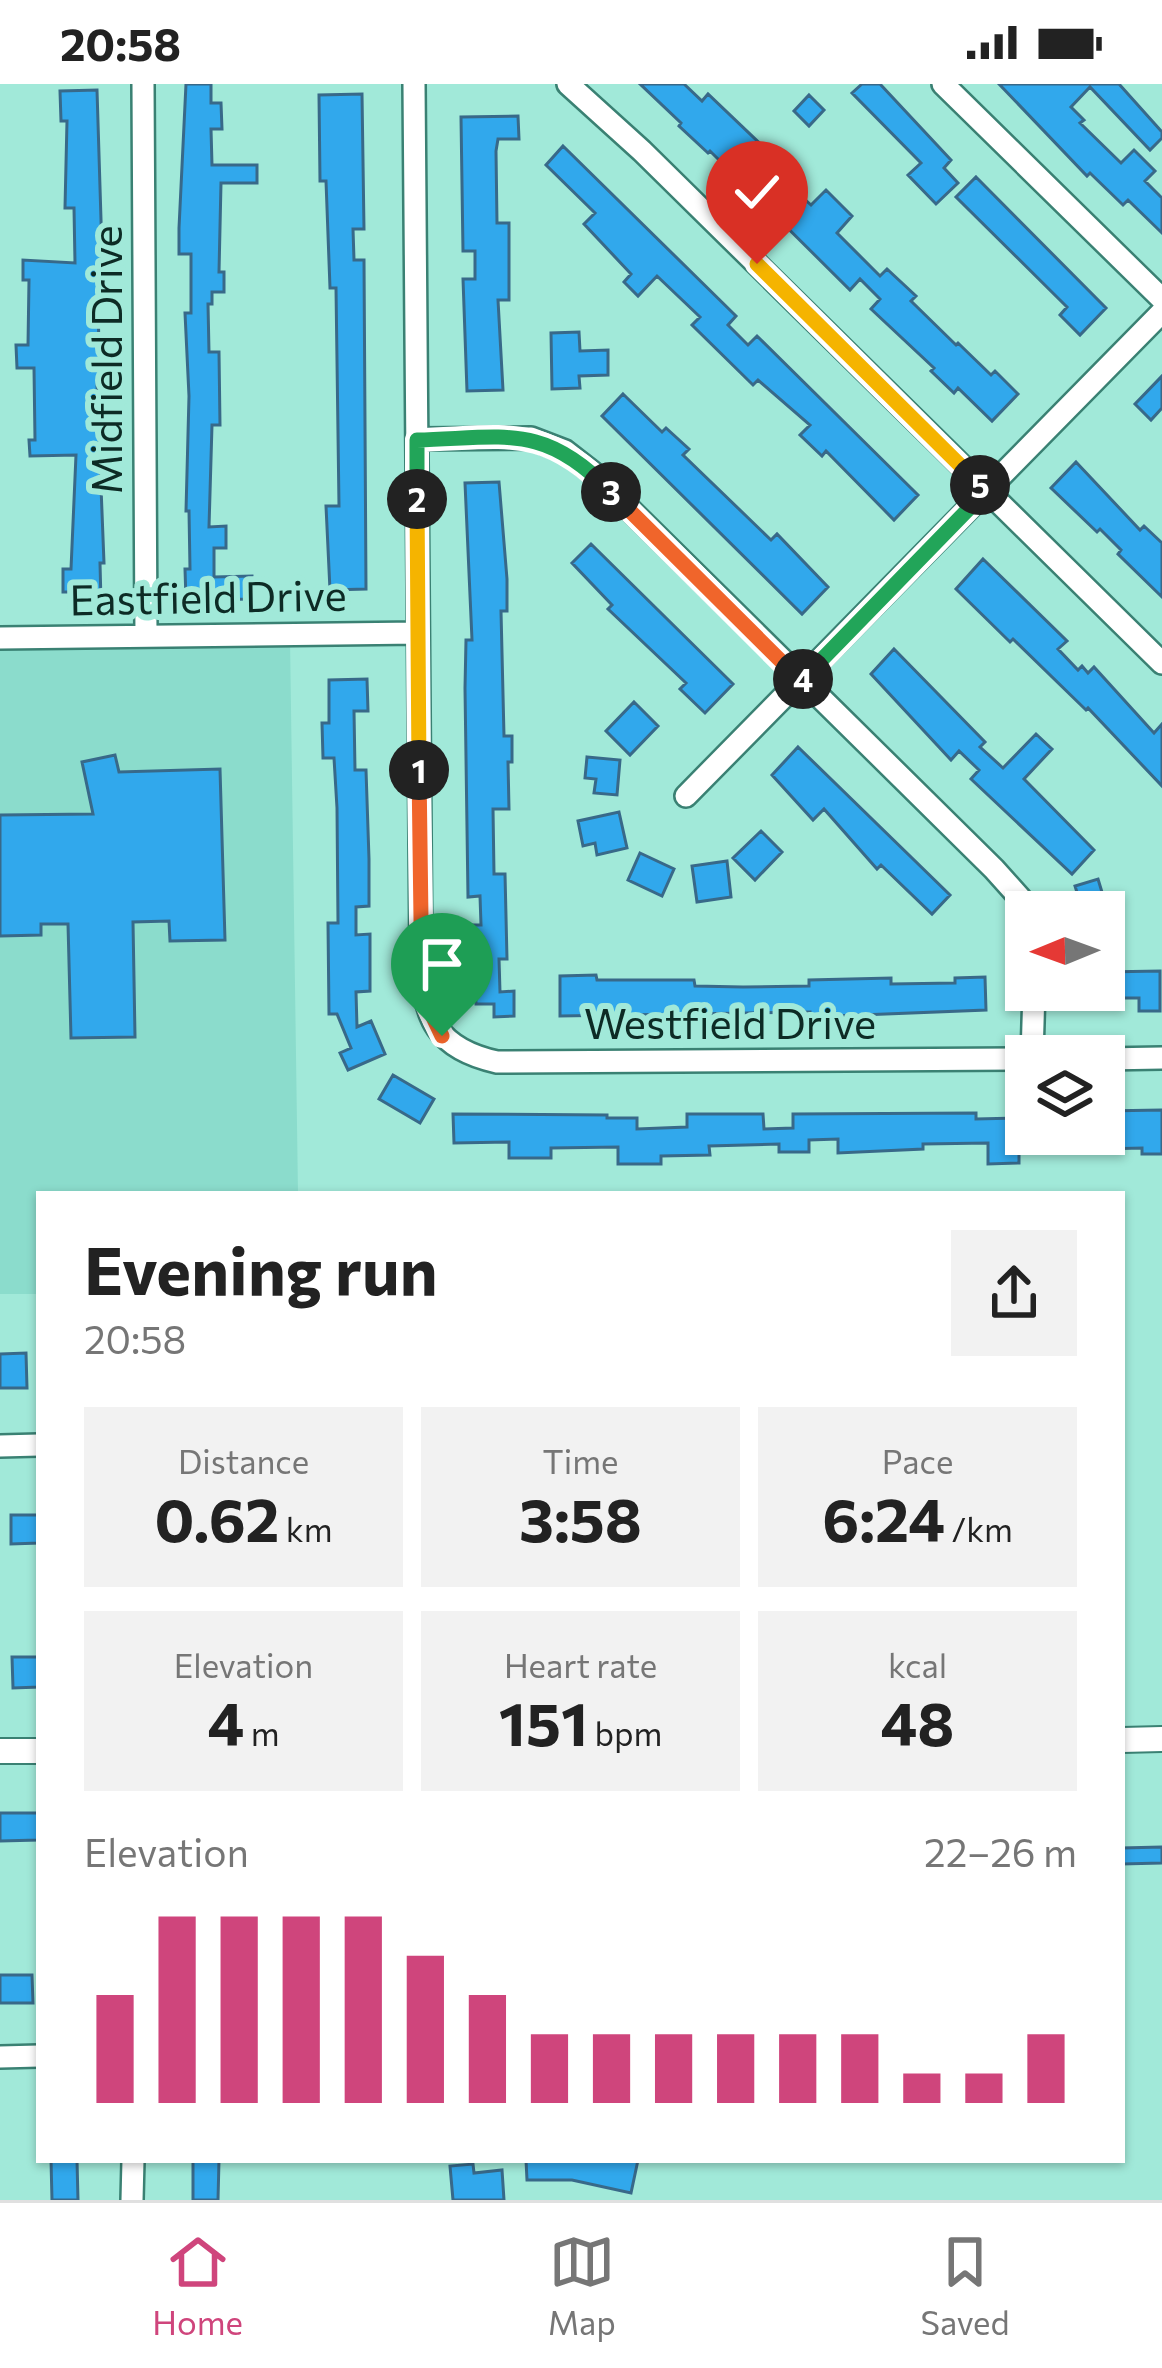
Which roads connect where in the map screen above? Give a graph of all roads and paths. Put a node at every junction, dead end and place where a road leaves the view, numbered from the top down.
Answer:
1 (142, 84) edge
2 (414, 84) edge
3 (568, 84) edge
4 (944, 84) edge
5 (1162, 299) edge
6 (1162, 312) edge
7 (417, 440) junction
8 (986, 491) junction
9 (418, 633) junction
10 (146, 636) junction
11 (0, 638) edge
12 (1162, 663) edge
13 (801, 681) junction
14 (686, 796) dead end
15 (1014, 891) edge
16 (1005, 1058) edge
17 (1162, 1058) edge
18 (1125, 1059) edge
19 (36, 1445) edge
20 (0, 1446) edge
21 (1162, 1739) edge
22 (1125, 1740) edge
23 (0, 1751) edge
24 (36, 1751) edge
25 (36, 2056) edge
26 (0, 2057) edge
27 (133, 2163) edge
28 (132, 2200) edge

1 - 10 street, Midfield Drive
2 - 7 street
3 - 8 street
4 - 5 street
6 - 8 street
7 - 9 street
7 - 13 street
8 - 12 street
8 - 13 street
9 - 10 street, Eastfield Drive
9 - 16 street, Westfield Drive
10 - 11 street, Eastfield Drive
13 - 14 street
13 - 15 street
17 - 18 street
19 - 20 street
21 - 22 street
23 - 24 street
25 - 26 street
27 - 28 street

